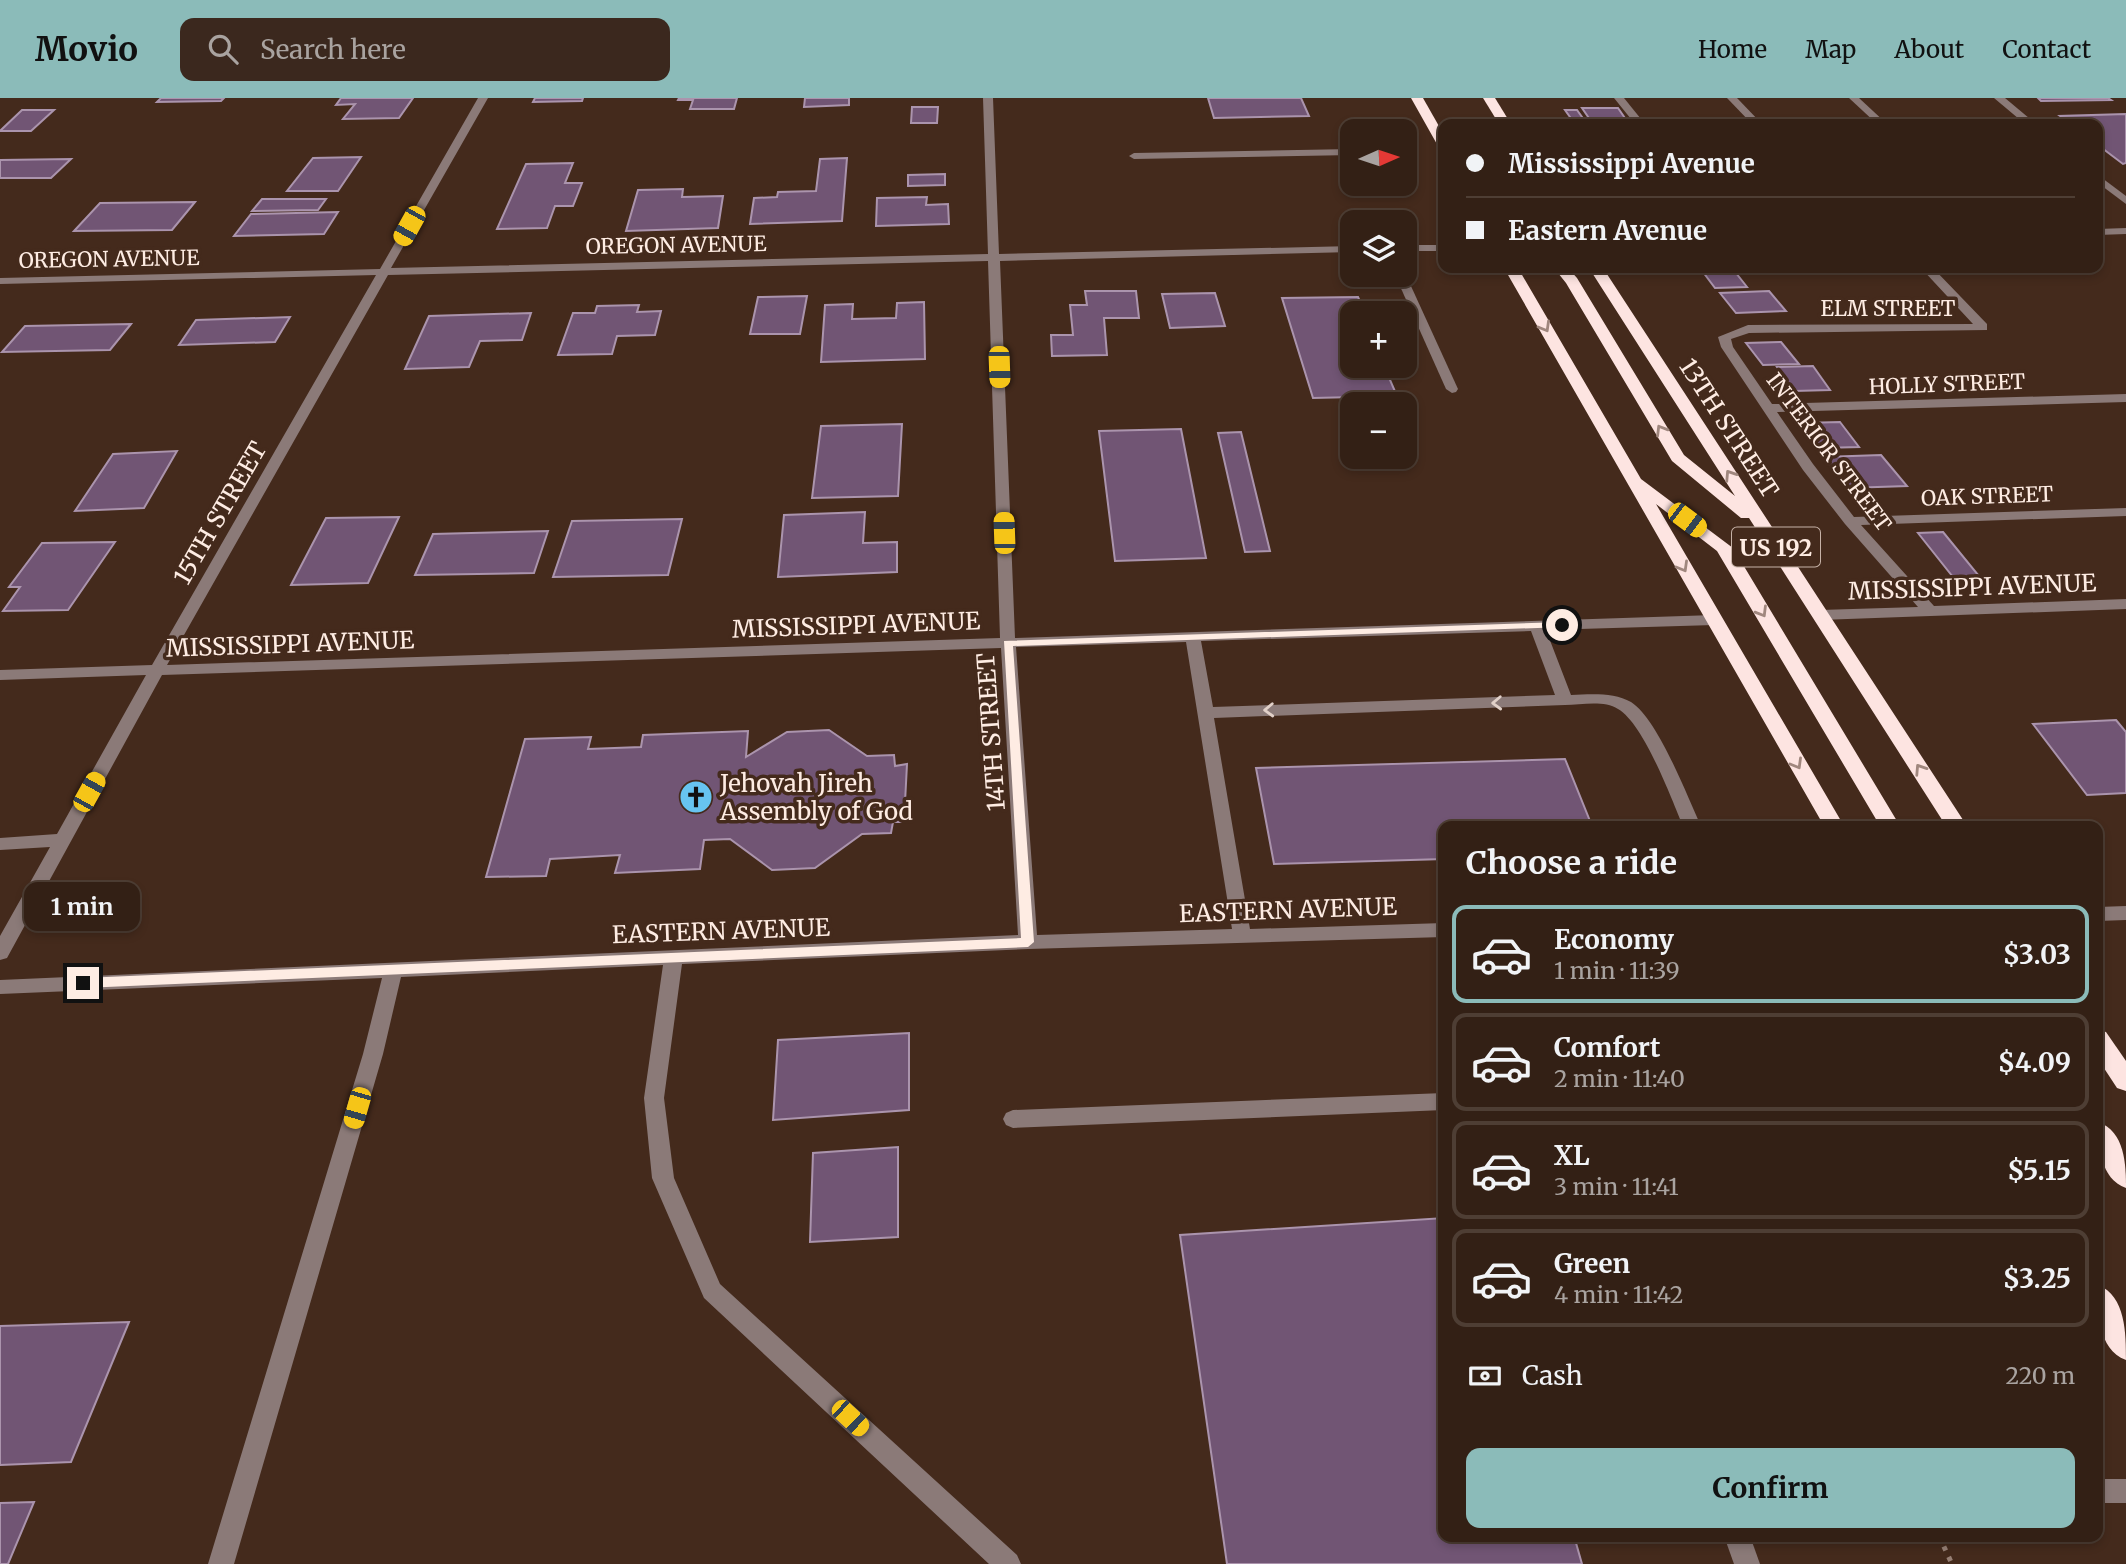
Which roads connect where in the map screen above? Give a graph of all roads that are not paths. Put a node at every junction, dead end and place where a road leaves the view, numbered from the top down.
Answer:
1 (483, 98) edge
2 (988, 98) edge
3 (1417, 98) edge
4 (1489, 98) edge
5 (1619, 98) edge
6 (1732, 98) edge
7 (1854, 98) edge
8 (1999, 98) edge
9 (1424, 111) junction
10 (1438, 119) edge
11 (1502, 119) edge
12 (1636, 119) edge
13 (1752, 119) edge
14 (1877, 119) edge
15 (2025, 119) edge
16 (1438, 136) edge
17 (1340, 152) edge
18 (1134, 156) dead end
19 (2103, 182) edge
20 (2126, 201) edge
21 (2126, 231) edge
22 (2103, 232) edge
23 (1417, 248) edge
24 (1438, 248) edge
25 (1340, 250) edge
26 (995, 257) junction
27 (384, 271) junction
28 (1514, 273) edge
29 (1565, 273) edge
30 (1599, 273) edge
31 (1932, 273) edge
32 (0, 281) edge
33 (1406, 287) edge
34 (1727, 347) joint
35 (1452, 389) dead end
36 (2126, 398) edge
37 (1768, 408) junction
38 (1632, 478) junction
39 (2126, 512) edge
40 (1850, 521) junction
41 (1763, 526) junction
42 (2126, 604) edge
43 (1930, 611) junction
44 (1820, 615) junction
45 (1714, 620) junction
46 (1536, 626) junction
47 (1193, 637) junction
48 (1008, 643) junction
49 (156, 671) junction
50 (0, 675) edge
51 (1565, 700) junction
52 (1206, 713) junction
53 (1690, 821) edge
54 (1831, 821) edge
55 (1887, 821) edge
56 (1954, 821) edge
57 (63, 840) junction
58 (0, 844) edge
59 (2126, 913) edge
60 (2103, 914) edge
61 (1438, 930) edge
62 (1242, 936) junction
63 (1028, 942) junction
64 (0, 953) edge
65 (673, 958) junction
66 (393, 970) junction
67 (0, 987) edge
68 (2103, 1046) edge
69 (2126, 1080) edge
70 (1438, 1101) edge
71 (1013, 1119) dead end
72 (2103, 1140) edge
73 (2126, 1177) edge
74 (2103, 1306) edge
75 (2126, 1347) edge
76 (2103, 1491) edge
77 (2126, 1491) edge
78 (1739, 1542) edge
79 (221, 1564) edge
80 (1008, 1564) edge
81 (1746, 1564) edge

1 - 27 street, 15TH STREET
2 - 26 street, 14TH STREET
3 - 9 highway
4 - 11 highway
5 - 12 street
6 - 13 street
7 - 14 street
8 - 15 street
9 - 10 highway
9 - 16 highway
17 - 18 street
19 - 20 street
21 - 22 street
23 - 24 street
25 - 26 street, OREGON AVENUE
26 - 27 street, OREGON AVENUE
26 - 48 street, 14TH STREET
27 - 32 street, OREGON AVENUE
27 - 49 street, 15TH STREET
28 -> 38 highway
41 -> 29 highway
41 -> 30 highway, 13TH STREET / US 192
31 - 34 street, ELM STREET
33 - 35 street
34 - 37 street, INTERIOR STREET
36 - 37 street, HOLLY STREET
37 - 40 street, INTERIOR STREET
38 -> 45 highway
38 -> 55 highway
39 - 40 street, OAK STREET
40 - 43 street, INTERIOR STREET
41 - 44 highway, 13TH STREET / US 192
42 - 43 street, MISSISSIPPI AVENUE
43 - 44 street, MISSISSIPPI AVENUE
56 -> 44 highway, 13TH STREET / US 192
45 - 46 street, MISSISSIPPI AVENUE
45 -> 54 highway
46 - 47 street, MISSISSIPPI AVENUE
46 - 51 street
47 - 48 street, MISSISSIPPI AVENUE
47 - 52 street
48 - 49 street, MISSISSIPPI AVENUE
48 - 63 street, 14TH STREET
49 - 50 street, MISSISSIPPI AVENUE
49 - 57 street, 15TH STREET
51 -> 52 street
51 - 53 street
52 - 62 street
57 - 58 street
57 - 64 street, 15TH STREET
59 - 60 street
61 - 62 street, EASTERN AVENUE
62 - 63 street, EASTERN AVENUE
63 - 65 street, EASTERN AVENUE
65 - 66 street, EASTERN AVENUE
65 - 80 street
66 - 67 street, EASTERN AVENUE
66 - 79 street
68 - 69 highway
70 - 71 street
72 - 73 highway
74 - 75 highway
76 - 77 street
78 - 81 street

